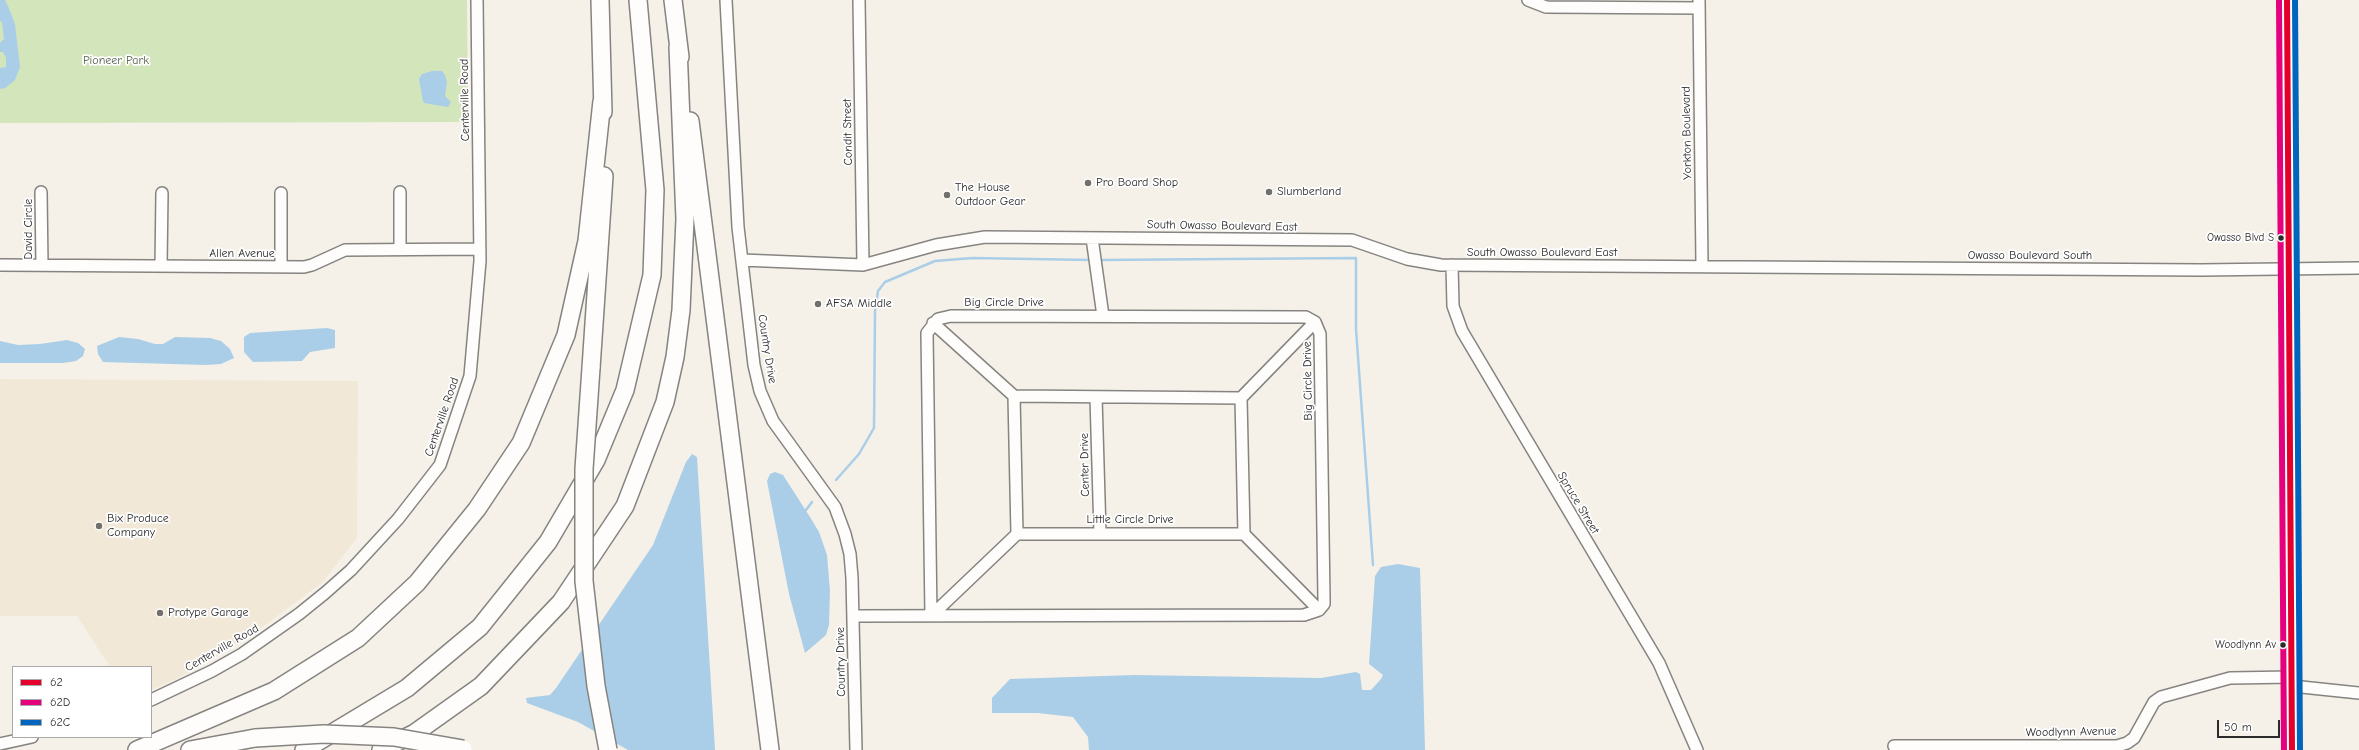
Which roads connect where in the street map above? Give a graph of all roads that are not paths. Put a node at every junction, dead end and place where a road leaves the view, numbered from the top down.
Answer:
1 (477, 0) edge
2 (600, 0) edge
3 (638, 0) edge
4 (673, 0) edge
5 (726, 0) edge
6 (859, 0) edge
7 (1528, 0) edge
8 (2287, 0) edge
9 (1699, 4) edge
10 (678, 46) junction
11 (602, 101) junction
12 (42, 192) dead end
13 (281, 192) dead end
14 (400, 192) dead end
15 (162, 193) dead end
16 (1092, 238) junction
17 (400, 249) junction
18 (480, 250) junction
19 (742, 260) junction
20 (863, 264) junction
21 (0, 265) edge
22 (42, 265) junction
23 (1452, 265) junction
24 (161, 266) junction
25 (1702, 266) junction
26 (280, 267) junction
27 (2359, 268) edge
28 (2288, 270) junction
29 (1103, 316) junction
30 (1315, 322) junction
31 (933, 323) junction
32 (1014, 396) junction
33 (1096, 397) junction
34 (1241, 398) junction
35 (1100, 533) junction
36 (1017, 534) junction
37 (1244, 534) junction
38 (1319, 610) junction
39 (853, 616) junction
40 (931, 616) junction
41 (2292, 682) junction
42 (2359, 693) edge
43 (152, 700) edge
44 (27, 738) edge
45 (0, 744) edge
46 (1894, 746) dead end
47 (465, 749) edge
48 (137, 750) edge
49 (190, 750) edge
50 (304, 750) edge
51 (381, 750) edge
52 (608, 750) edge
53 (770, 750) edge
54 (856, 750) edge
55 (1697, 750) edge
56 (2292, 750) edge

1 - 18 street, Centerville Road
2 - 11 highway
3 - 50 highway
4 - 10 highway
5 - 19 street, Country Drive
6 - 20 street, Condit Street
7 - 9 street
8 - 28 main road
9 - 25 street, Yorkton Boulevard
10 - 51 highway
10 - 53 highway
11 - 48 highway
11 - 52 highway, bridge
12 - 22 street, David Circle
13 - 26 street
14 - 17 street
15 - 24 street
16 - 20 street, South Owasso Boulevard East
16 - 23 street, South Owasso Boulevard East
16 - 29 street
17 - 18 street, Allen Avenue
17 - 26 street, Allen Avenue
18 - 43 street, Centerville Road
19 - 20 street, South Owasso Boulevard East
19 - 39 street, Country Drive
21 - 22 street, Allen Avenue
22 - 24 street, Allen Avenue
23 - 25 street, South Owasso Boulevard East
23 - 55 street, Spruce Street
24 - 26 street, Allen Avenue
25 - 28 street, Owasso Boulevard South
27 - 28 street, Owasso Boulevard South
28 - 41 main road
29 - 30 street, Big Circle Drive
29 - 31 street, Big Circle Drive
30 - 34 street
30 - 38 street, Big Circle Drive
31 - 32 street
31 - 40 street
32 - 33 street
32 - 36 street
33 - 34 street
33 - 35 street, Center Drive
34 - 37 street
35 - 36 street, Little Circle Drive
35 - 37 street, Little Circle Drive
36 - 40 street
37 - 38 street
38 - 40 street
39 - 40 street
39 - 54 street, Country Drive
41 - 42 street, Woodlynn Avenue
41 - 46 street, Woodlynn Avenue
41 - 56 main road
44 - 45 street
47 - 49 highway, bridge

